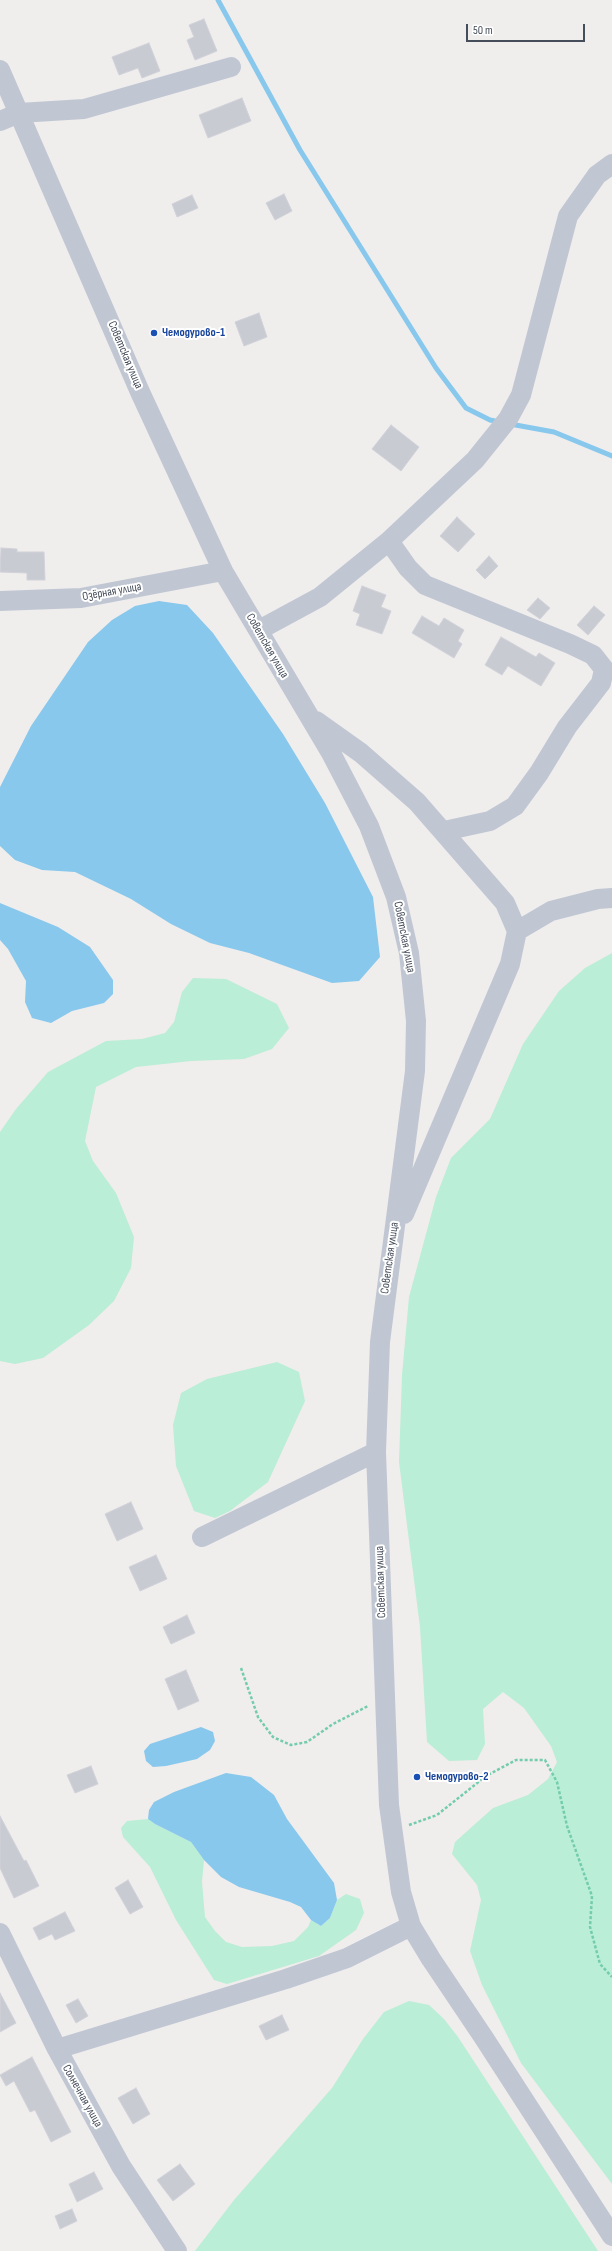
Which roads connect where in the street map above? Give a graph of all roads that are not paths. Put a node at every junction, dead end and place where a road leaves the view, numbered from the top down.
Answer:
1 (230, 67) dead end
2 (0, 70) edge
3 (19, 113) junction
4 (0, 122) edge
5 (612, 164) edge
6 (389, 541) junction
7 (223, 571) junction
8 (0, 601) edge
9 (259, 630) junction
10 (608, 668) edge
11 (309, 717) junction
12 (444, 831) junction
13 (612, 898) edge
14 (517, 931) junction
15 (392, 1241) junction
16 (376, 1452) junction
17 (202, 1536) dead end
18 (411, 1926) junction
19 (0, 1933) edge
20 (57, 2050) junction
21 (612, 2236) edge
22 (177, 2251) edge

1 - 3 street
2 - 3 street, Советская улица
3 - 4 street
3 - 7 street, Советская улица
5 - 6 street
6 - 9 street
6 - 10 street
7 - 8 street, Озёрная улица
7 - 9 street, Советская улица
9 - 11 street, Советская улица
10 - 12 street
11 - 12 street
11 - 15 street, Советская улица
12 - 14 street
13 - 14 street
14 - 15 street
15 - 16 street, Советская улица
16 - 17 street
16 - 18 street, Советская улица
18 - 20 street
18 - 21 street, Советская улица
19 - 20 street, Солнечная улица
20 - 22 street, Солнечная улица

